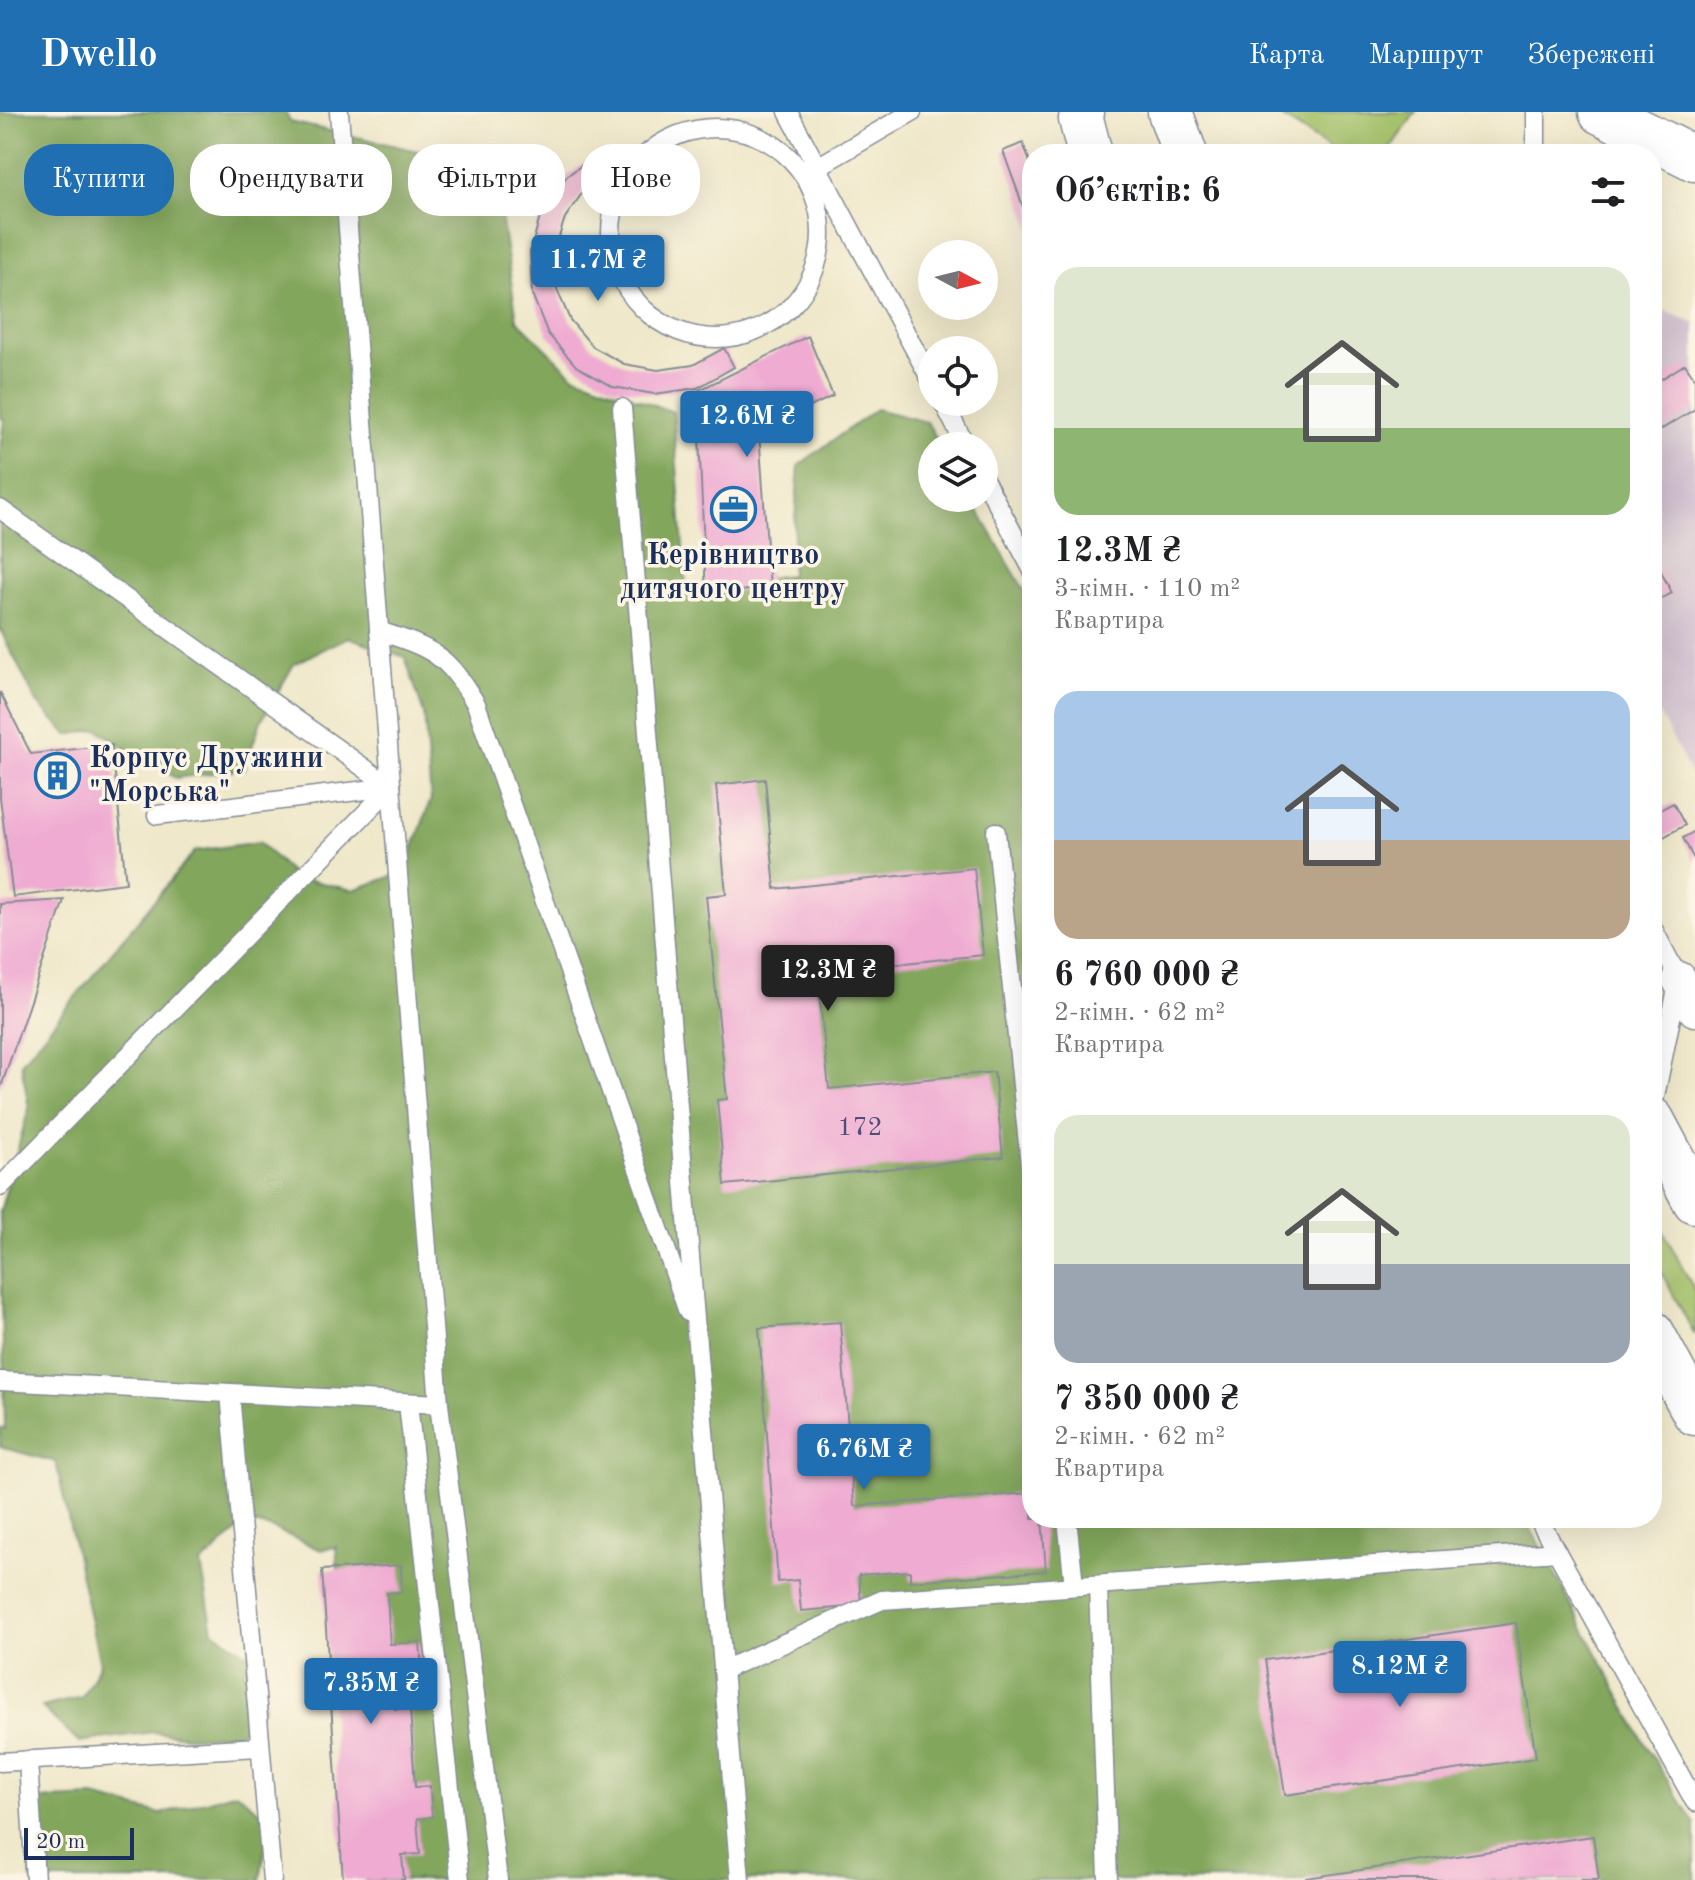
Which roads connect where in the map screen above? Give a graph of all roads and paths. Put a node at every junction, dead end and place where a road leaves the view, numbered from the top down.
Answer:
1 (339, 112) edge
2 (788, 112) edge
3 (912, 112) edge
4 (1082, 112) edge
5 (1170, 112) edge
6 (1536, 112) edge
7 (1601, 112) edge
8 (1087, 144) edge
9 (1181, 144) edge
10 (1536, 144) edge
11 (1695, 159) edge
12 (811, 171) junction
13 (918, 358) edge
14 (622, 408) dead end
15 (998, 505) edge
16 (0, 509) edge
17 (1022, 550) edge
18 (379, 631) junction
19 (391, 787) junction
20 (157, 815) dead end
21 (996, 832) dead end
22 (1662, 946) edge
23 (1687, 994) edge
24 (1662, 1078) edge
25 (1022, 1086) edge
26 (1662, 1139) edge
27 (0, 1187) edge
28 (1695, 1201) edge
29 (697, 1338) junction
30 (1662, 1352) edge
31 (0, 1381) edge
32 (230, 1393) junction
33 (408, 1403) junction
34 (439, 1404) junction
35 (1695, 1413) edge
36 (1068, 1528) edge
37 (1544, 1528) edge
38 (1557, 1552) junction
39 (1098, 1585) junction
40 (1074, 1586) junction
41 (723, 1670) junction
42 (259, 1747) junction
43 (28, 1760) junction
44 (0, 1762) edge
45 (1695, 1802) edge
46 (35, 1880) edge
47 (272, 1880) edge
48 (460, 1880) edge
49 (498, 1880) edge
50 (740, 1880) edge
51 (1108, 1880) edge

1 - 18 lane
2 - 12 lane
3 - 12 lane
4 - 8 main road
5 - 9 main road
6 - 10 lane
7 - 11 main road
12 - 12 lane
12 - 13 lane
14 - 29 lane
15 - 17 lane
16 - 19 lane
18 - 19 lane
18 - 29 lane
19 - 20 lane
19 - 27 lane
19 - 34 lane
21 - 25 lane
22 - 23 lane
23 - 24 lane
26 - 28 main road
29 - 41 lane
30 - 35 main road
31 - 32 lane
32 - 33 lane
32 - 42 lane
33 - 34 lane
33 - 48 lane
34 - 49 lane
36 - 40 lane
37 - 38 lane
38 - 39 lane
38 - 45 lane
39 - 40 lane
39 - 51 lane
40 - 41 lane
41 - 50 lane
42 - 43 lane
42 - 47 lane
43 - 44 lane
43 - 46 lane

